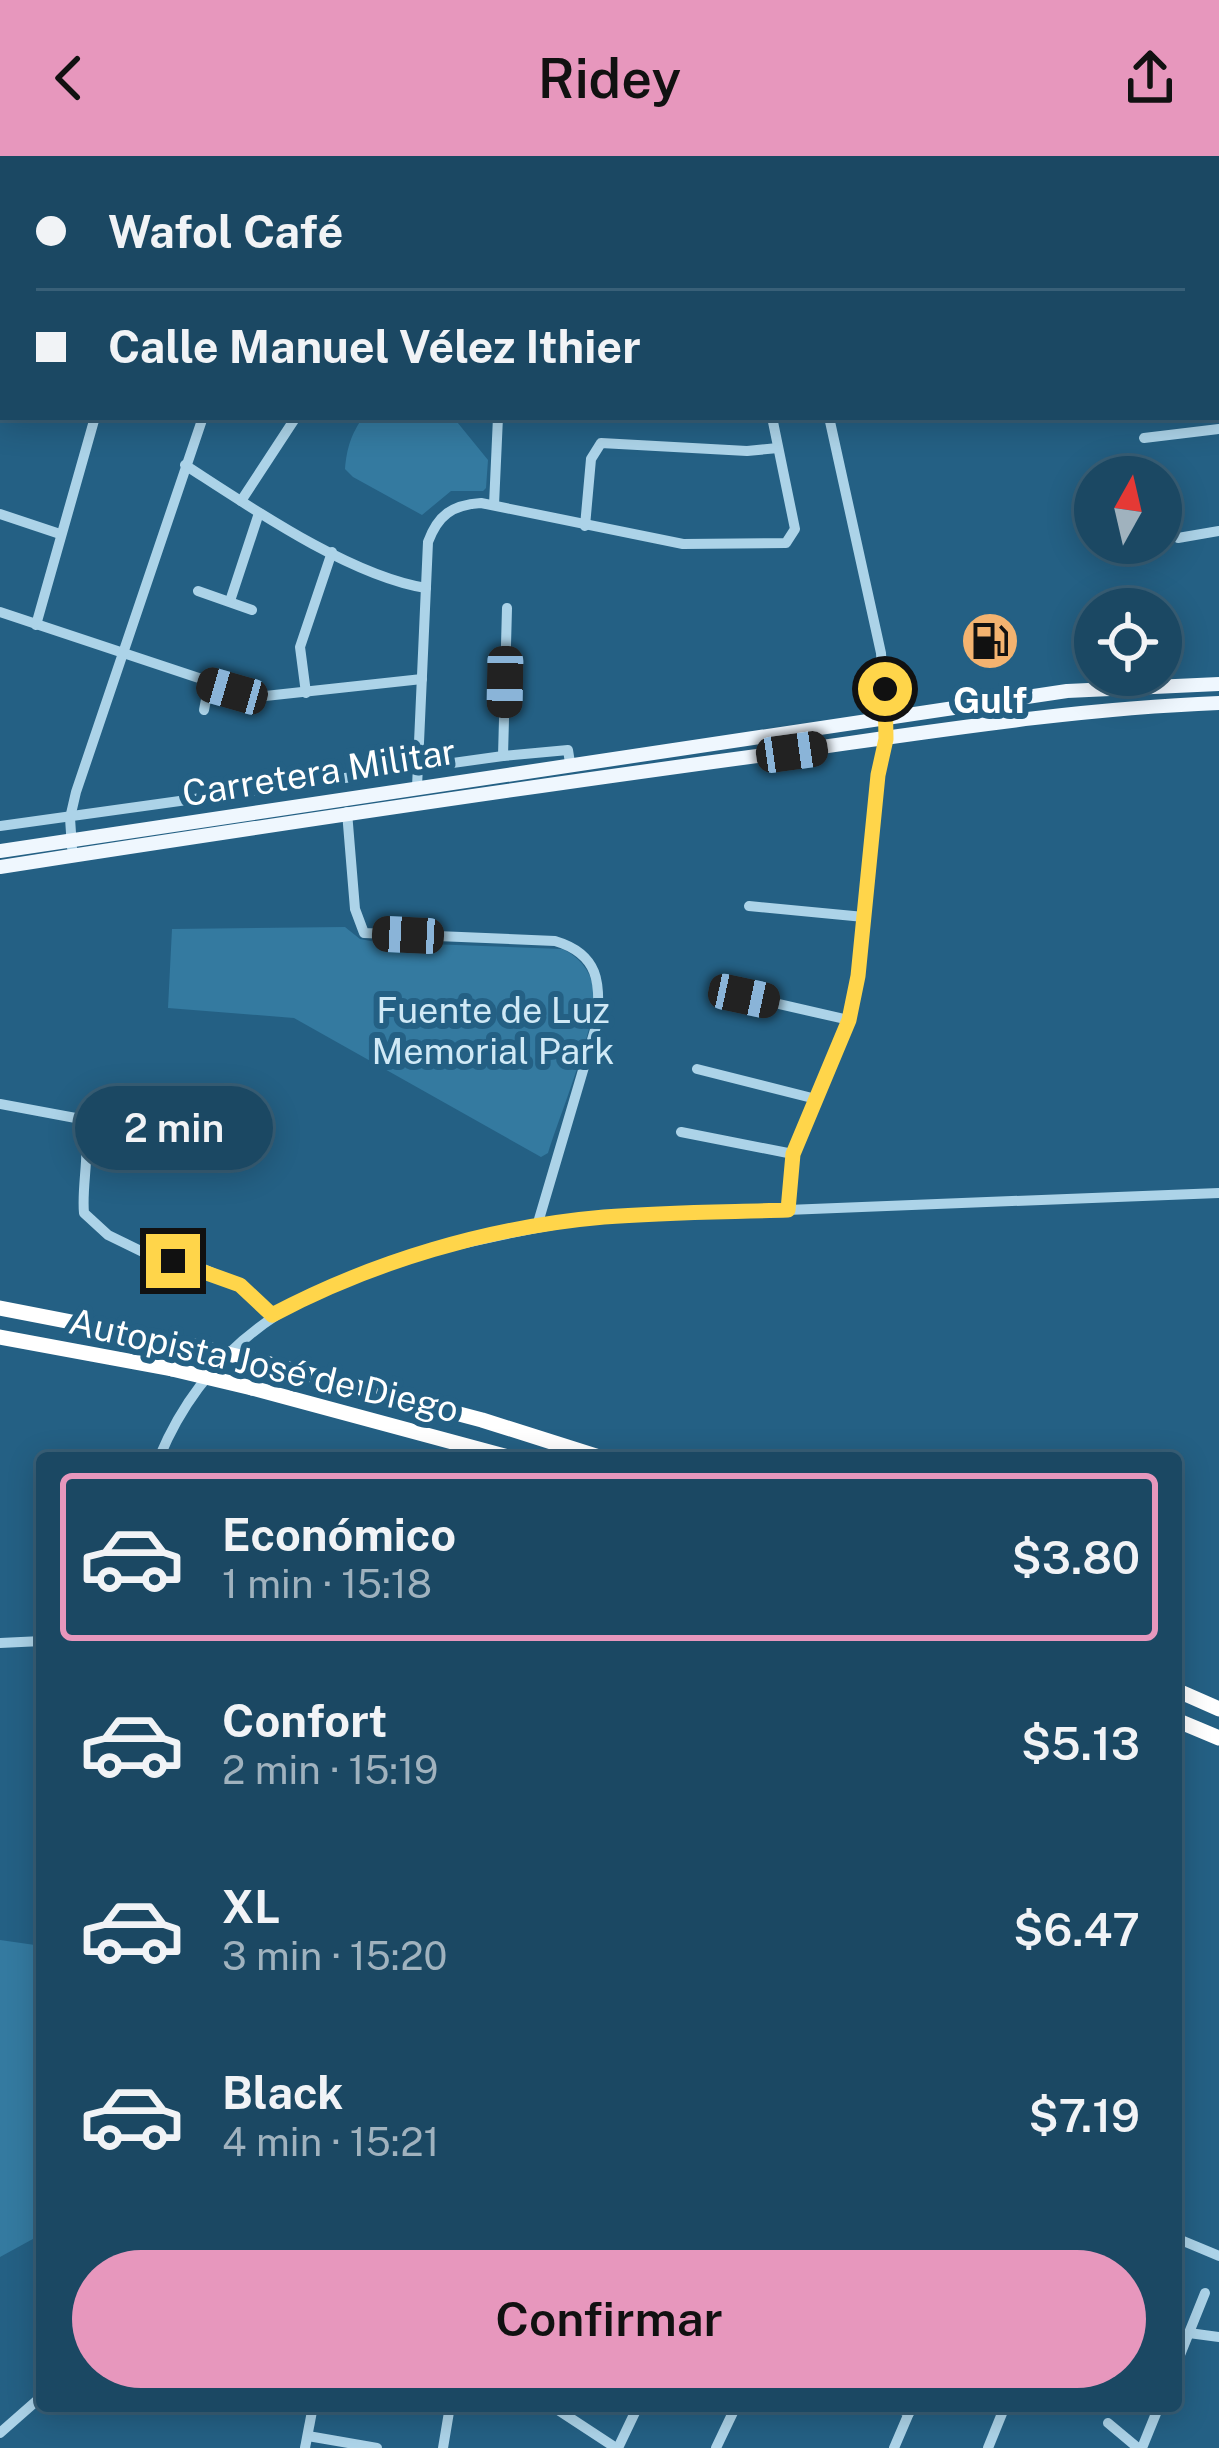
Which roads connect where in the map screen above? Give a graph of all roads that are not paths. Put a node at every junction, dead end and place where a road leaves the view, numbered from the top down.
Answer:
1 (94, 420) edge
2 (202, 420) edge
3 (294, 420) edge
4 (498, 420) edge
5 (773, 420) edge
6 (830, 420) edge
7 (1219, 429) edge
8 (1144, 438) dead end
9 (778, 448) junction
10 (185, 465) junction
11 (241, 501) junction
12 (494, 505) junction
13 (259, 513) junction
14 (0, 514) edge
15 (585, 526) junction
16 (1219, 531) edge
17 (60, 534) junction
18 (1182, 537) edge
19 (332, 552) junction
20 (426, 588) junction
21 (198, 591) dead end
22 (230, 601) junction
23 (507, 608) dead end
24 (252, 610) dead end
25 (0, 613) edge
26 (36, 625) junction
27 (122, 654) junction
28 (422, 679) junction
29 (208, 684) junction
30 (1219, 684) edge
31 (306, 693) junction
32 (1219, 703) edge
33 (204, 710) dead end
34 (886, 718) junction
35 (886, 739) junction
36 (503, 756) junction
37 (570, 764) junction
38 (418, 767) junction
39 (417, 787) junction
40 (347, 812) junction
41 (70, 818) junction
42 (0, 826) edge
43 (72, 848) junction
44 (0, 851) edge
45 (0, 867) edge
46 (749, 906) dead end
47 (864, 917) junction
48 (744, 996) dead end
49 (849, 1020) junction
50 (697, 1069) dead end
51 (816, 1100) junction
52 (0, 1104) edge
53 (681, 1132) dead end
54 (793, 1154) junction
55 (1219, 1193) edge
56 (788, 1210) junction
57 (537, 1226) junction
58 (0, 1309) edge
59 (272, 1315) junction
60 (0, 1336) edge
61 (162, 1452) edge
62 (490, 1452) edge
63 (583, 1452) edge
64 (36, 1641) edge
65 (0, 1643) edge
66 (1182, 1693) edge
67 (1219, 1709) edge
68 (1182, 1723) edge
69 (1219, 1738) edge
70 (1182, 2241) edge
71 (1219, 2256) edge
72 (1205, 2293) dead end
73 (1190, 2332) junction
74 (1219, 2337) edge
75 (1182, 2351) edge
76 (36, 2401) edge
77 (312, 2412) edge
78 (450, 2412) edge
79 (561, 2412) edge
80 (635, 2412) edge
81 (733, 2412) edge
82 (909, 2412) edge
83 (1003, 2412) edge
84 (1156, 2412) edge
85 (1108, 2422) dead end
86 (0, 2433) edge
87 (306, 2442) edge
88 (377, 2448) edge
89 (442, 2448) edge
90 (617, 2448) edge
91 (716, 2448) edge
92 (894, 2448) edge
93 (988, 2448) edge
94 (1140, 2448) edge

1 - 17 street
2 - 10 street
3 - 11 street
4 - 12 street
5 - 9 street
6 - 34 street
7 - 8 street
9 - 15 street
9 - 15 street
10 - 11 street
10 - 27 street
11 - 13 street
12 - 15 street
12 - 20 street
13 - 19 street
13 - 22 street
14 - 17 street
16 - 18 street
17 - 26 street
19 - 20 street
19 - 31 street
20 - 28 street
21 - 22 street
22 - 24 street
23 - 36 street
25 - 26 street
26 - 27 street
27 - 29 street
27 - 41 street
28 - 31 street
28 - 38 street
29 - 31 street
29 - 33 street
30 - 34 main road, Carretera Militar
32 - 35 main road, Carretera Militar
34 - 35 street
34 - 37 main road, Carretera Militar
35 - 40 main road, Carretera Militar
35 - 47 street
36 - 37 street
36 - 38 street
37 - 39 main road, Carretera Militar
38 - 39 street
38 - 41 street
39 - 43 main road, Carretera Militar
40 - 43 main road, Carretera Militar
40 - 57 street
41 - 42 street
41 - 43 street
43 - 44 main road, Carretera Militar
43 - 45 main road, Carretera Militar
46 - 47 street
47 - 49 street
48 - 49 street
49 - 51 street
50 - 51 street
51 - 54 street
52 - 59 street
53 - 54 street
54 - 56 street
55 - 56 street
56 - 57 street
57 - 59 street
58 - 63 highway, Autopista José de Diego, bridge
59 - 61 street
60 - 62 highway, Autopista José de Diego, bridge
64 - 65 street
66 - 67 highway
68 - 69 highway
70 - 71 street
72 - 73 street
73 - 74 street
73 - 75 street
76 - 86 street
77 - 87 street
78 - 89 street
79 - 90 street
80 - 90 street
81 - 91 street
82 - 92 street
83 - 93 street
84 - 94 street
85 - 94 street
87 - 88 street

